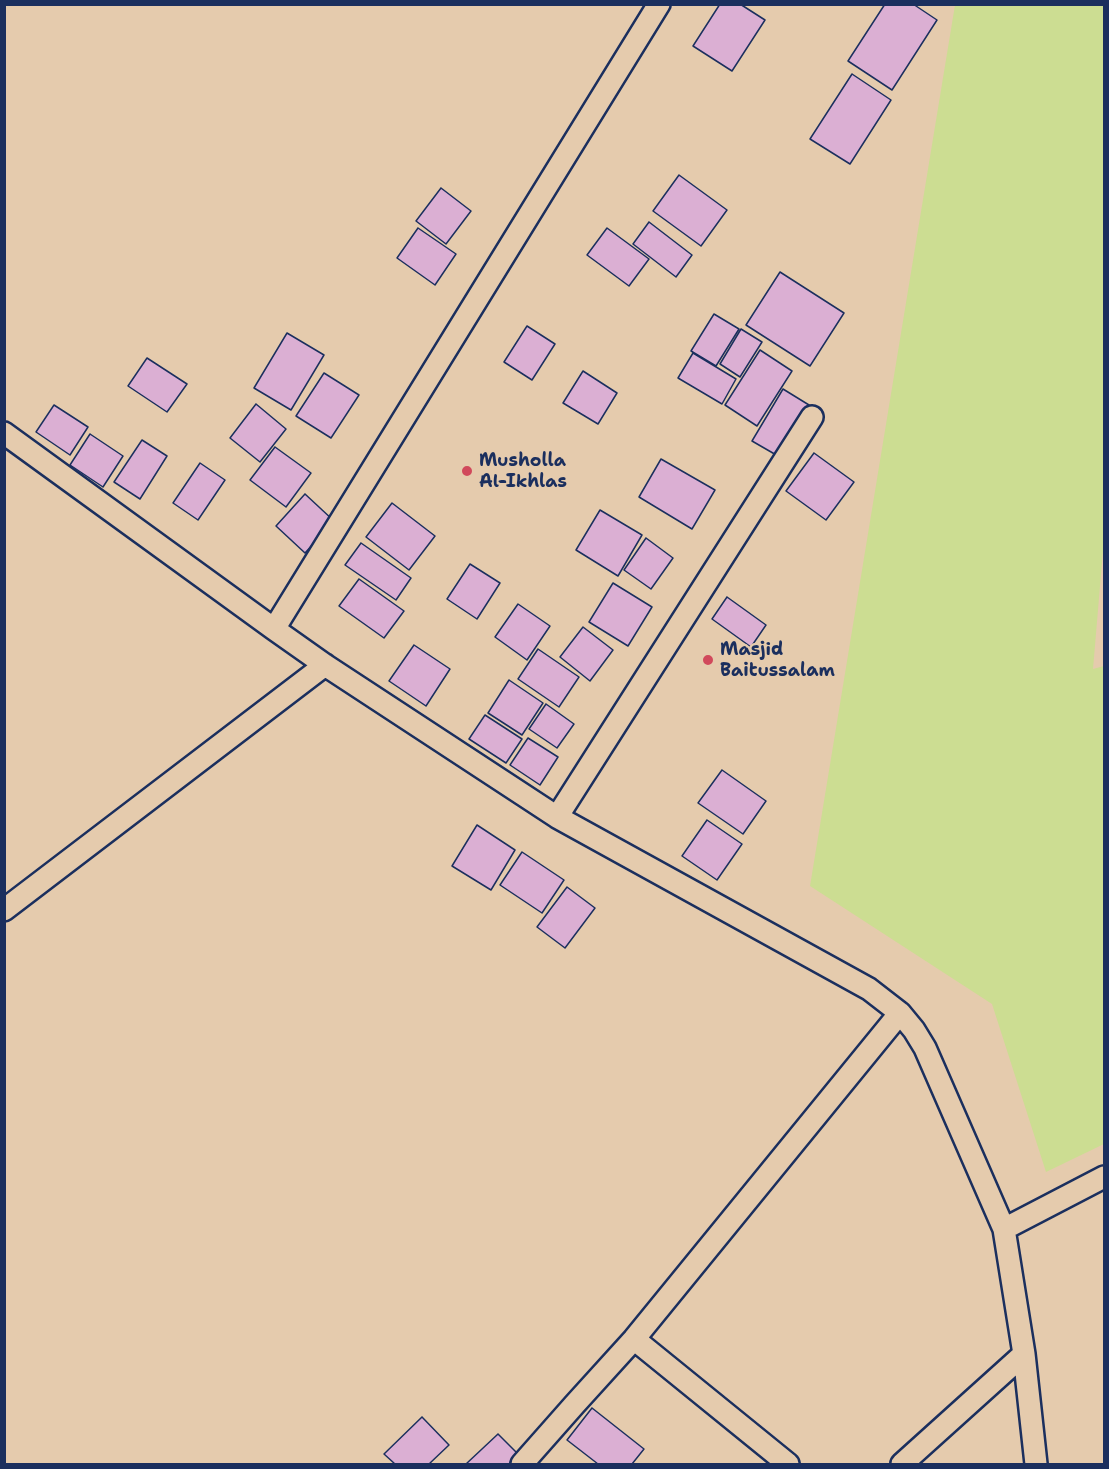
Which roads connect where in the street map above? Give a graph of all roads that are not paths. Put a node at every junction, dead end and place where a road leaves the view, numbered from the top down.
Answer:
1 (658, 4) edge
2 (812, 417) dead end
3 (4, 433) edge
4 (274, 629) junction
5 (325, 665) junction
6 (557, 817) junction
7 (4, 910) edge
8 (900, 1014) junction
9 (1104, 1177) edge
10 (1004, 1228) junction
11 (634, 1339) junction
12 (1024, 1353) junction
13 (522, 1464) edge
14 (788, 1464) edge
15 (902, 1464) edge
16 (1036, 1464) edge

1 - 4 street
2 - 6 street
3 - 4 street
4 - 5 street
5 - 6 street
5 - 7 street
6 - 8 street
8 - 10 street
8 - 11 street
9 - 10 street
10 - 12 street
11 - 13 street
11 - 14 street
12 - 15 street
12 - 16 street

